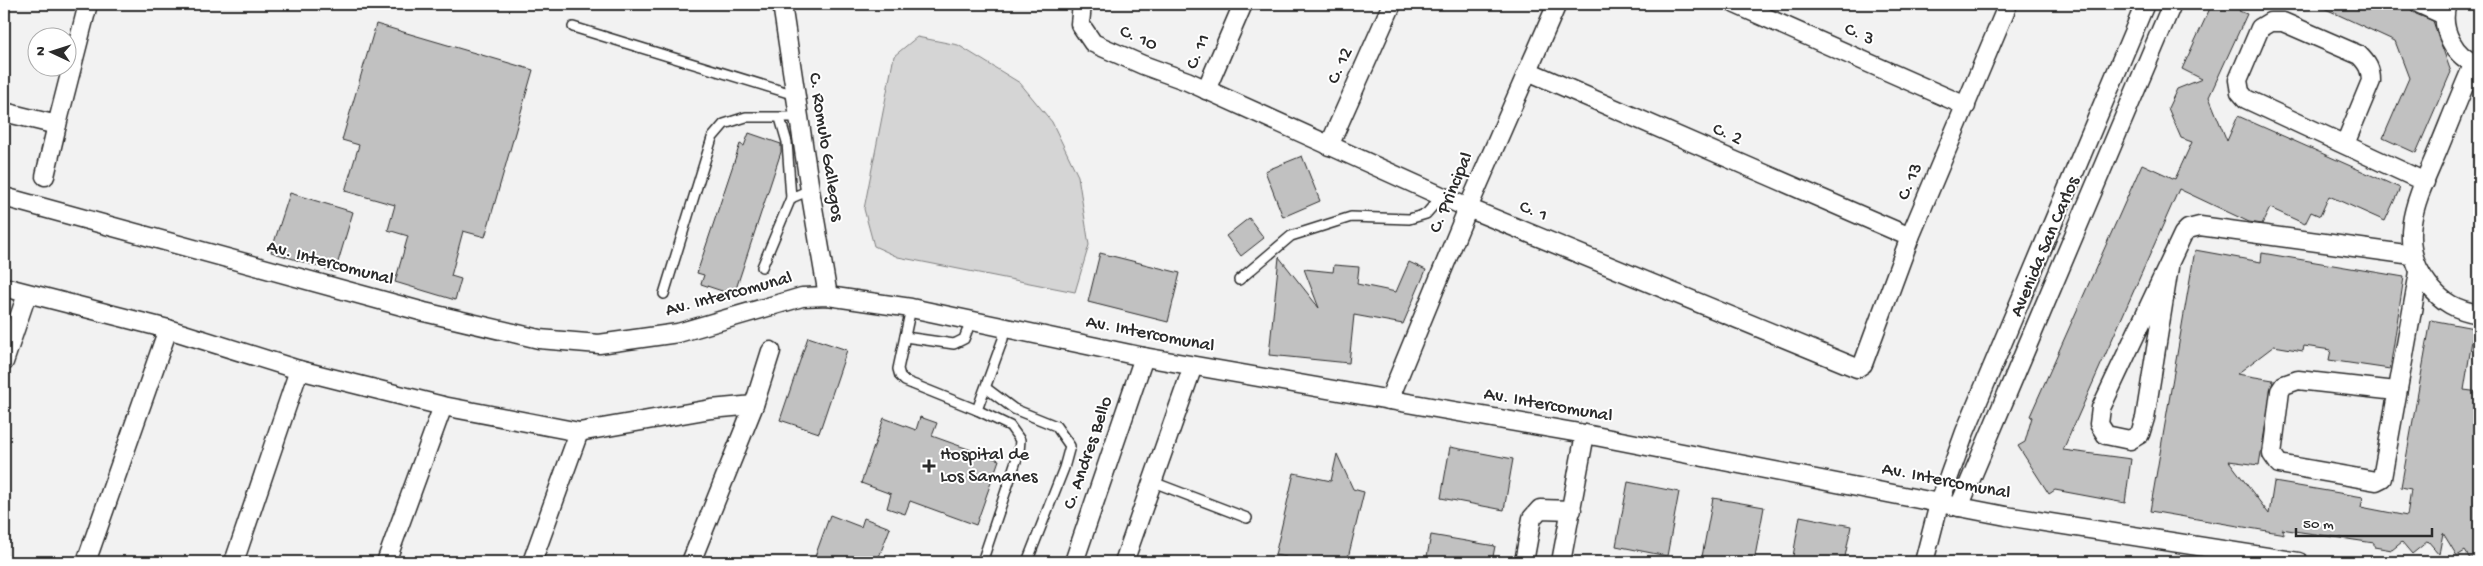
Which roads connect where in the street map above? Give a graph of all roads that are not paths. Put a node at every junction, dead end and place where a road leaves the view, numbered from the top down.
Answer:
1 (88, 4) edge
2 (782, 4) edge
3 (1082, 4) edge
4 (1243, 4) edge
5 (1392, 4) edge
6 (1557, 4) edge
7 (1735, 4) edge
8 (2008, 4) edge
9 (2145, 4) edge
10 (2172, 4) edge
11 (2420, 4) edge
12 (2445, 10) edge
13 (572, 27) dead end
14 (2476, 64) edge
15 (1528, 71) junction
16 (1206, 90) junction
17 (795, 95) junction
18 (1966, 106) junction
19 (4, 112) edge
20 (800, 117) junction
21 (780, 118) junction
22 (57, 125) junction
23 (2345, 144) junction
24 (1329, 146) junction
25 (45, 176) dead end
26 (2424, 182) junction
27 (810, 190) junction
28 (1442, 196) junction
29 (4, 197) edge
30 (790, 198) junction
31 (1468, 208) junction
32 (1910, 237) junction
33 (2412, 255) junction
34 (762, 267) dead end
35 (2169, 267) junction
36 (2418, 272) junction
37 (1239, 280) dead end
38 (4, 287) edge
39 (27, 294) junction
40 (664, 294) dead end
41 (828, 296) junction
42 (912, 308) junction
43 (2479, 314) edge
44 (971, 321) junction
45 (1004, 328) junction
46 (168, 329) junction
47 (905, 337) junction
48 (771, 351) dead end
49 (1144, 357) junction
50 (4, 362) edge
51 (1193, 366) junction
52 (1848, 366) joint
53 (299, 370) junction
54 (986, 388) junction
55 (2396, 391) junction
56 (1389, 400) junction
57 (754, 405) junction
58 (443, 406) junction
59 (977, 410) junction
60 (579, 432) junction
61 (1585, 434) junction
62 (1154, 482) junction
63 (1939, 504) junction
64 (1959, 507) junction
65 (1572, 510) junction
66 (1247, 518) dead end
67 (86, 562) edge
68 (234, 562) edge
69 (386, 562) edge
70 (532, 562) edge
71 (691, 562) edge
72 (982, 562) edge
73 (1027, 562) edge
74 (1074, 562) edge
75 (1124, 562) edge
76 (1524, 562) edge
77 (1561, 562) edge
78 (1924, 562) edge
79 (2299, 562) edge

1 - 22 street
2 - 17 street, C. Romulo Gallegos
3 - 16 street, C. 10
4 - 16 street, C. 11
5 - 24 street, C. 12
6 - 15 street, C. Principal
7 - 18 street, C. 3
8 - 18 street, C. 13
9 - 63 street, Avenida San Carlos
10 - 64 street, Avenida San Carlos
11 - 12 street
12 - 14 street
13 - 17 lane
14 - 26 street
15 - 31 street, C. Principal
15 - 32 street, C. 2
16 - 24 street, C. 1
17 - 20 street, C. Romulo Gallegos
18 - 32 street, C. 13
19 - 22 street
20 - 21 lane
20 - 27 street, C. Romulo Gallegos
21 - 30 lane
21 - 40 lane
22 - 25 street
23 - 23 street
23 - 26 street
24 - 28 street, C. 1
26 - 33 street
27 - 30 lane
27 - 41 street, C. Romulo Gallegos
28 - 31 street, C. 1
28 - 37 lane
29 - 41 street, Av. Intercomunal
30 - 34 lane
31 - 52 street, C. 1
31 - 56 street, C. Principal
32 - 52 street, C. 13
33 - 35 street
33 - 36 street
35 - 35 street
36 - 43 street
36 - 55 street
38 - 39 street
39 - 46 street
39 - 50 street
41 - 42 street, Av. Intercomunal
42 - 44 street, Av. Intercomunal
42 - 47 lane
44 - 45 street, Av. Intercomunal
44 - 47 lane
45 - 49 street, Av. Intercomunal
45 - 54 lane
46 - 53 street
46 - 67 street
47 - 59 lane
48 - 57 street
49 - 51 street, Av. Intercomunal
49 - 74 street, C. Andres Bello
51 - 56 street, Av. Intercomunal
51 - 62 street
53 - 58 street
53 - 68 street
54 - 59 lane
54 - 73 lane
55 - 55 street
56 - 61 street, Av. Intercomunal
57 - 60 street
57 - 71 street
58 - 60 street
58 - 69 street
59 - 72 lane
60 - 70 street
61 - 63 street, Av. Intercomunal
61 - 65 street
62 - 66 lane
62 - 75 street
63 - 64 street, Av. Intercomunal
63 - 78 street, Avenida San Carlos
64 - 79 street, Av. Intercomunal
65 - 76 street
65 - 77 street

